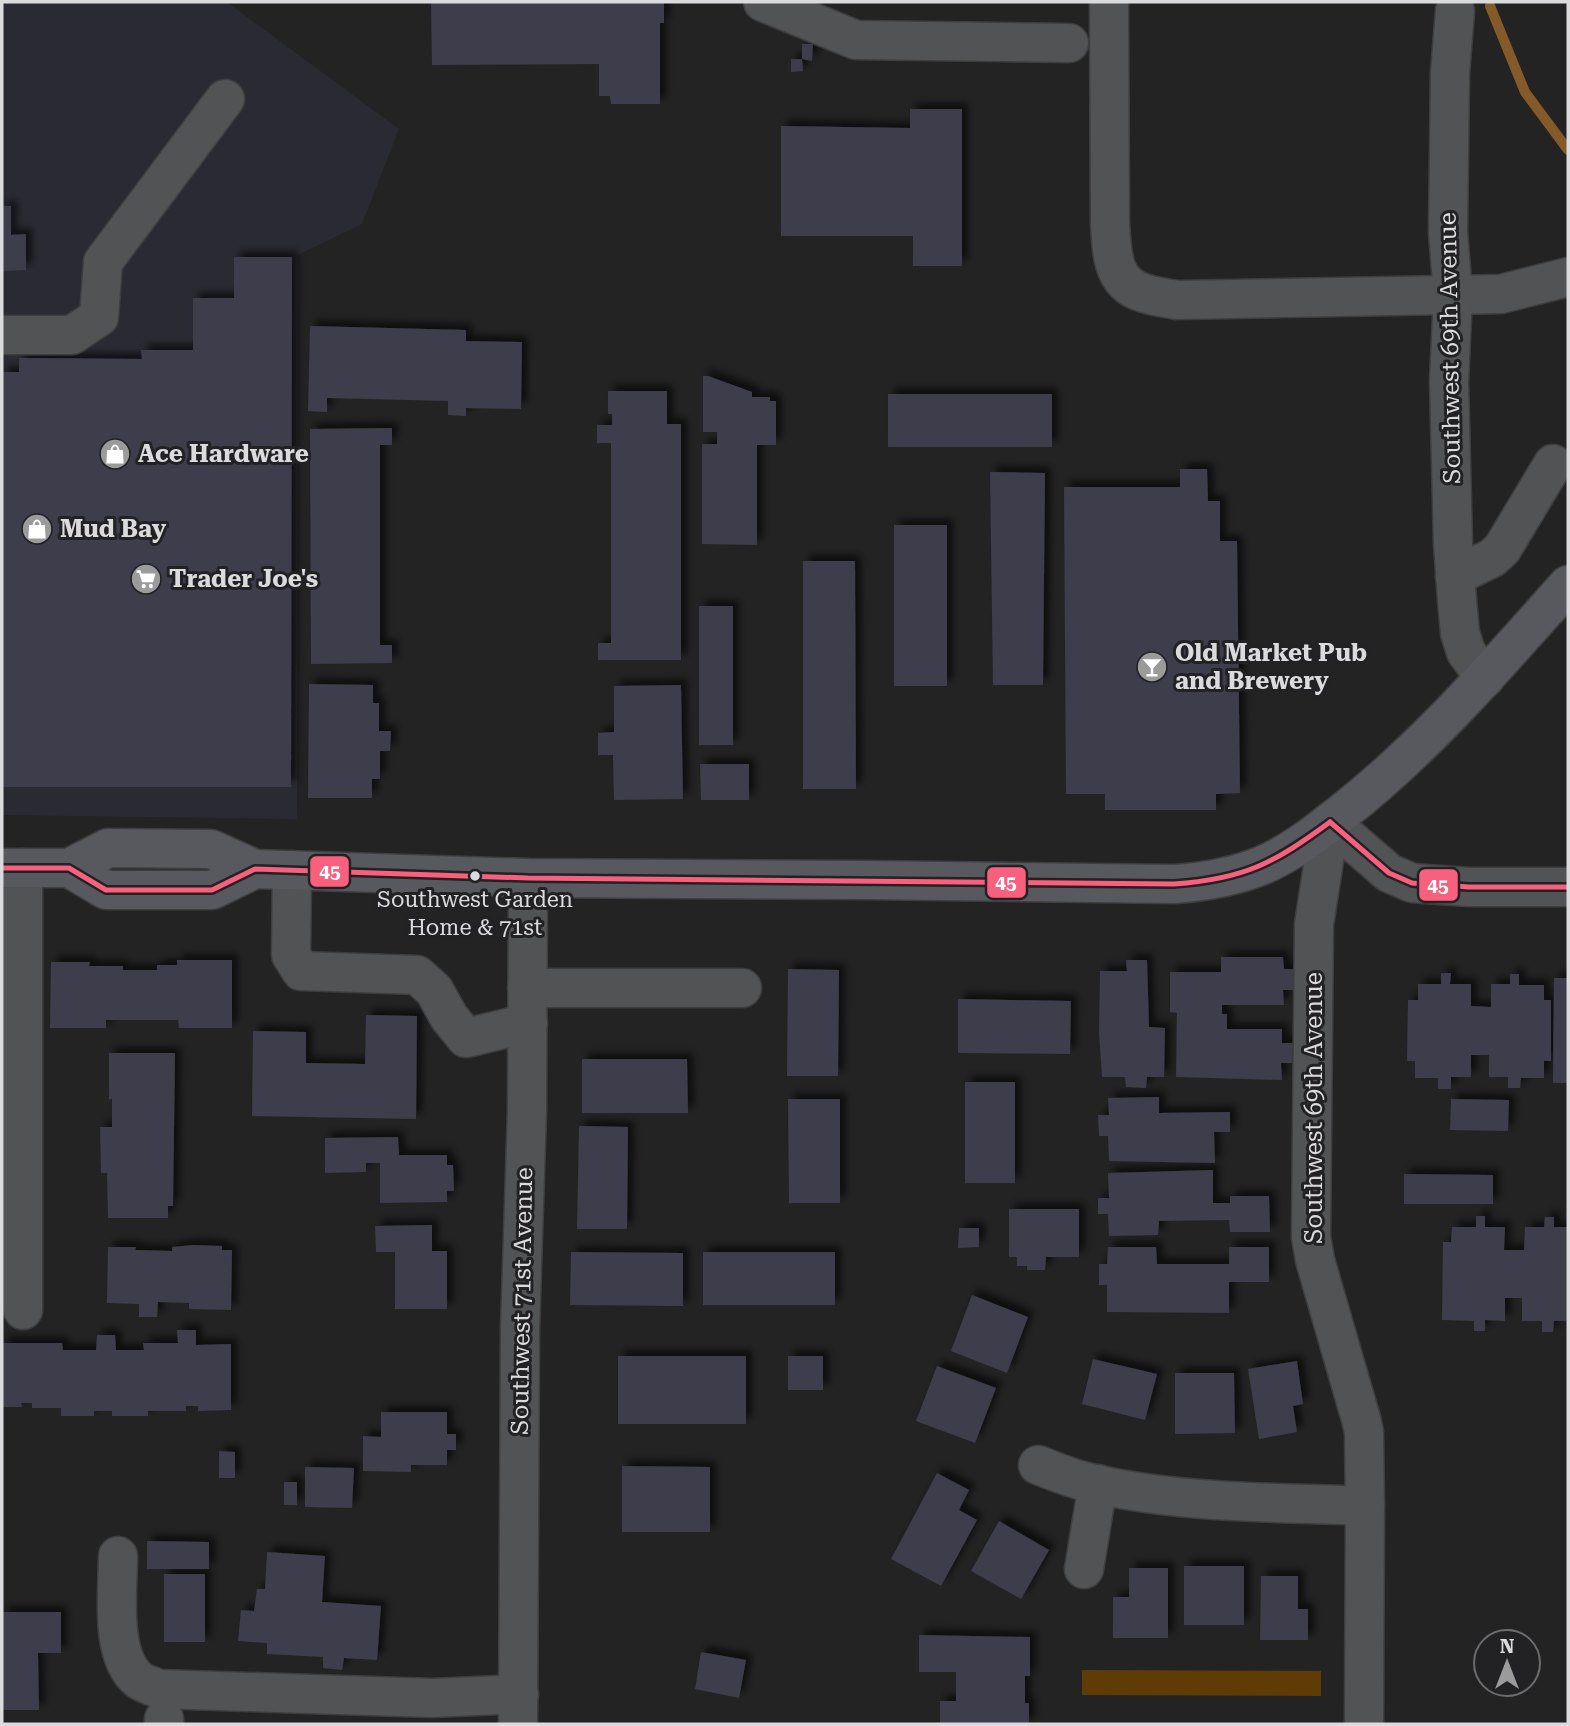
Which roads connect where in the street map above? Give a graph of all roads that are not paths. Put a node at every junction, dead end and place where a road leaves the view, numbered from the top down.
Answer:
1 (763, 2) edge
2 (1110, 2) edge
3 (1455, 11) dead end
4 (1069, 43) dead end
5 (225, 99) dead end
6 (1568, 278) edge
7 (1453, 295) junction
8 (2, 335) edge
9 (1552, 464) dead end
10 (1455, 576) junction
11 (1568, 585) edge
12 (1485, 678) junction
13 (1330, 822) junction
14 (13, 868) edge
15 (292, 870) junction
16 (528, 878) junction
17 (1568, 887) edge
18 (742, 988) dead end
19 (527, 1006) junction
20 (23, 1310) dead end
21 (1038, 1465) dead end
22 (1098, 1484) junction
23 (1365, 1506) junction
24 (118, 1556) dead end
25 (1084, 1569) dead end
26 (518, 1709) edge
27 (1364, 1724) edge

1 - 4 street
2 - 7 street
3 - 7 street, Southwest 69th Avenue
5 - 8 street
6 - 7 street
7 - 10 street, Southwest 69th Avenue
9 - 10 street
10 - 12 street, Southwest 69th Avenue
11 - 12 main road
12 - 13 main road
13 - 16 main road
13 - 17 street
13 - 23 street, Southwest 69th Avenue
14 - 15 main road
14 - 20 street
15 - 16 main road
15 - 19 street
16 - 19 street, Southwest 71st Avenue
18 - 19 street
19 - 26 street, Southwest 71st Avenue
21 - 22 street
22 - 23 street
22 - 25 street
23 - 27 street, Southwest 69th Avenue
24 - 26 street

